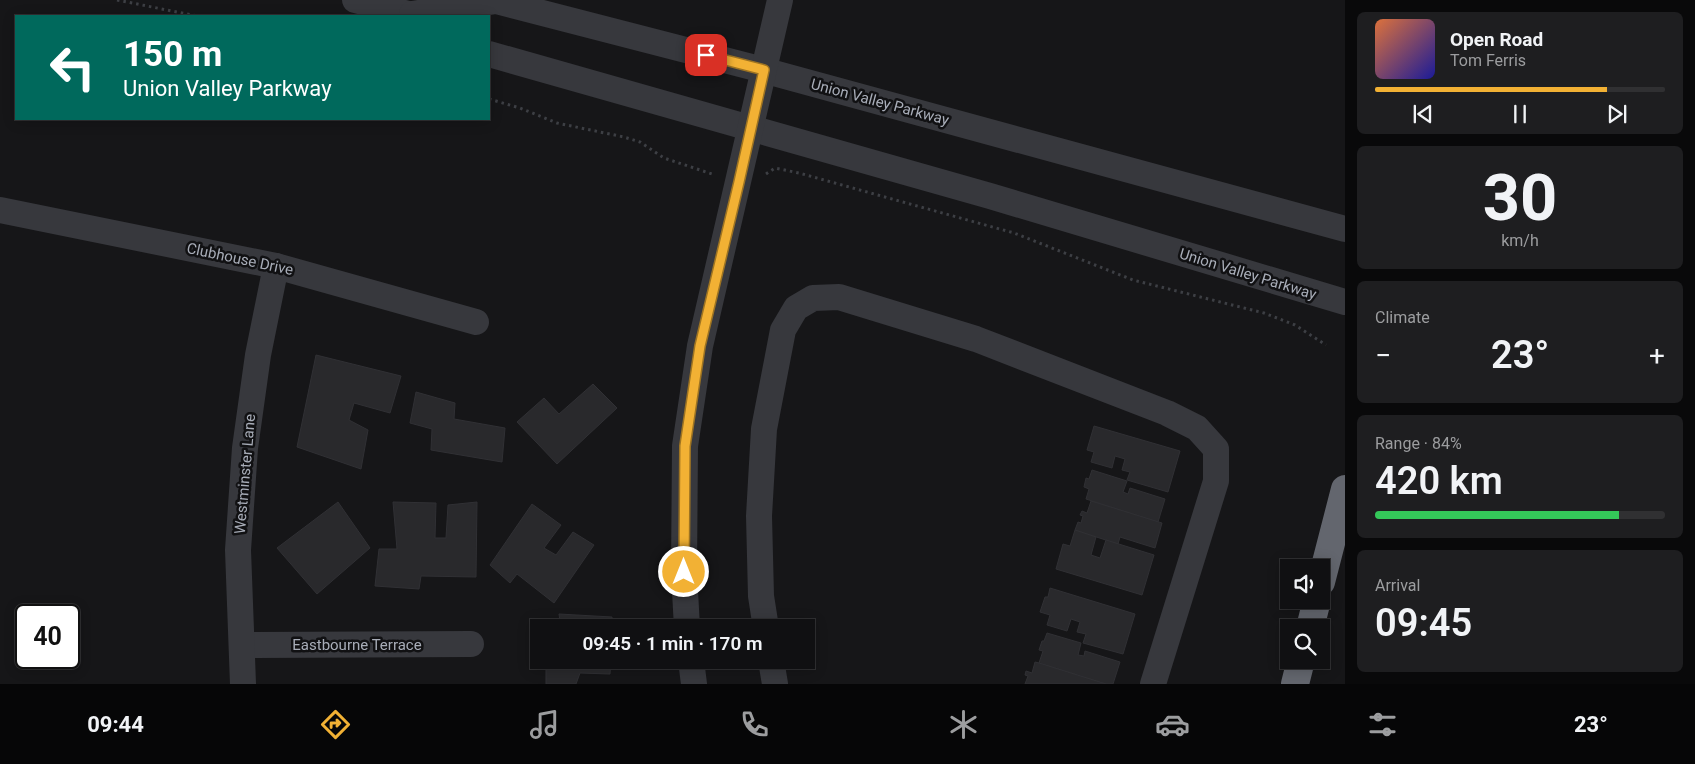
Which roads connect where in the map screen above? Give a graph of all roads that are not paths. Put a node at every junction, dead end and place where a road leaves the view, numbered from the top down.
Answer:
1 (355, 0) edge
2 (780, 0) edge
3 (414, 15) edge
4 (490, 54) edge
5 (764, 70) junction
6 (750, 128) junction
7 (0, 210) edge
8 (1345, 229) edge
9 (276, 266) junction
10 (1345, 302) edge
11 (476, 322) dead end
12 (1345, 489) edge
13 (1327, 559) edge
14 (687, 619) edge
15 (765, 619) edge
16 (471, 644) dead end
17 (243, 645) junction
18 (692, 669) edge
19 (772, 669) edge
20 (1299, 669) edge
21 (243, 684) edge
22 (694, 684) edge
23 (775, 684) edge
24 (1153, 684) edge
25 (1295, 684) edge

1 - 3 street, Union Valley Parkway
2 - 5 street
3 - 5 street, Union Valley Parkway
4 - 6 street, Union Valley Parkway
5 - 6 street
5 - 8 street, Union Valley Parkway
6 - 10 street, Union Valley Parkway
6 - 14 street
7 - 9 street, Clubhouse Drive
9 - 11 street, Clubhouse Drive
9 - 17 street, Westminster Lane
12 - 13 highway
15 - 24 street
16 - 17 street, Eastbourne Terrace
17 - 21 street, Westminster Lane
18 - 22 street
19 - 23 street
20 - 25 highway

